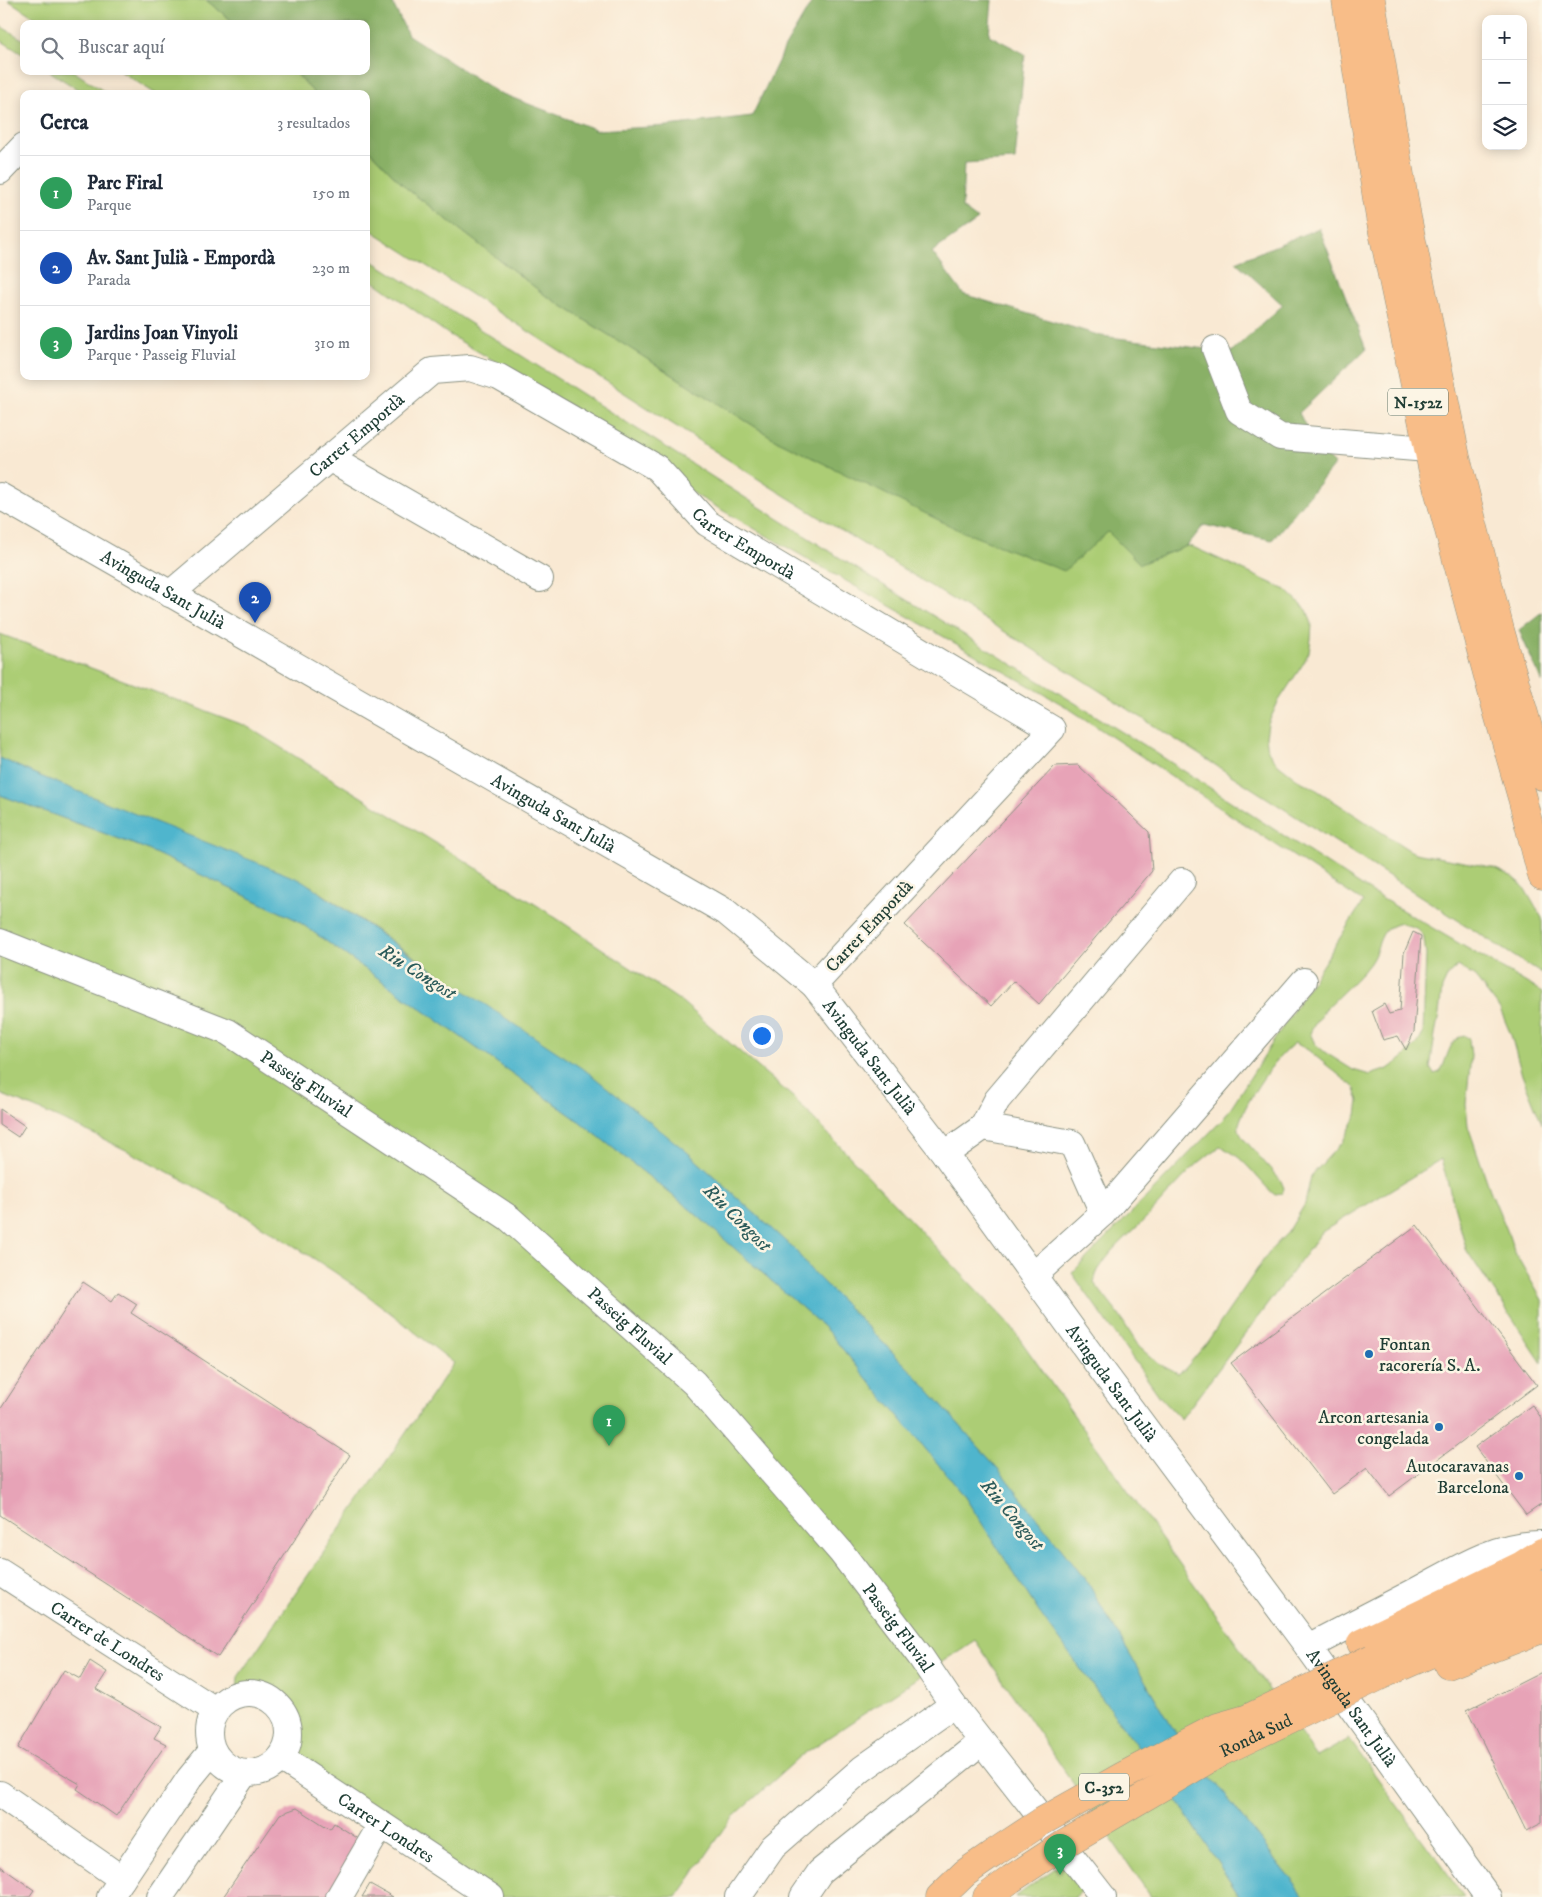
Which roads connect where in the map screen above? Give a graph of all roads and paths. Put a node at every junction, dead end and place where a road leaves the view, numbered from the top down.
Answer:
1 (1346, 0) edge
2 (1371, 0) edge
3 (20, 150) edge
4 (0, 171) edge
5 (1215, 349) dead end
6 (1428, 449) junction
7 (330, 458) junction
8 (0, 496) edge
9 (540, 579) dead end
10 (170, 594) junction
11 (1542, 776) edge
12 (1522, 798) junction
13 (1542, 850) edge
14 (1542, 876) edge
15 (1182, 882) dead end
16 (0, 942) edge
17 (1304, 981) dead end
18 (814, 985) junction
19 (983, 1127) junction
20 (945, 1154) junction
21 (1103, 1213) junction
22 (1033, 1276) junction
23 (1542, 1544) edge
24 (1542, 1552) edge
25 (0, 1572) edge
26 (1542, 1584) edge
27 (1542, 1605) edge
28 (1542, 1629) edge
29 (1308, 1647) junction
30 (1378, 1665) junction
31 (953, 1705) junction
32 (215, 1710) junction
33 (1220, 1740) junction
34 (981, 1742) junction
35 (212, 1751) junction
36 (281, 1758) junction
37 (244, 1774) junction
38 (0, 1794) edge
39 (381, 1825) junction
40 (965, 1873) junction
41 (116, 1888) edge
42 (1093, 1892) edge
43 (475, 1893) edge
44 (160, 1897) edge
45 (339, 1897) edge
46 (738, 1897) edge
47 (803, 1897) edge
48 (919, 1897) edge
49 (940, 1897) edge
50 (986, 1897) edge
51 (1488, 1897) edge

1 - 6 highway, N-152z
2 - 11 highway, N-152z
3 - 4 street
5 - 6 street
6 - 12 highway, N-152z
7 - 9 street
7 - 10 street, Carrer Empordà
7 - 18 street, Carrer Empordà
8 - 10 street, Avinguda Sant Julià
10 - 18 street, Avinguda Sant Julià
12 - 13 highway
12 - 14 highway, N-152z
15 - 19 street
16 - 31 street, Passeig Fluvial
17 - 21 street
18 - 20 street, Avinguda Sant Julià
19 - 20 street
19 - 21 street
20 - 22 street, Avinguda Sant Julià
21 - 22 street
22 - 29 street, Avinguda Sant Julià
23 - 29 street
24 - 30 highway
25 - 32 street, Carrer de Londres
26 - 30 highway
27 - 30 highway
28 - 30 highway
29 - 51 street, Avinguda Sant Julià
30 - 33 highway, bridge
30 - 33 highway
31 - 34 street, Passeig Fluvial
31 - 46 street
32 - 35 street
32 - 36 street
33 - 40 highway, Ronda Sud / C-352, bridge
33 - 50 highway, Ronda Sud / C-352, bridge
34 - 42 street, Passeig Fluvial
34 - 47 street
35 - 37 street
35 - 41 street
36 - 37 street
36 - 39 street, Carrer Londres
37 - 44 street
38 - 41 street
39 - 43 street, Carrer Londres
39 - 45 street
40 - 48 highway
40 - 49 highway, Ronda Sud / C-352

